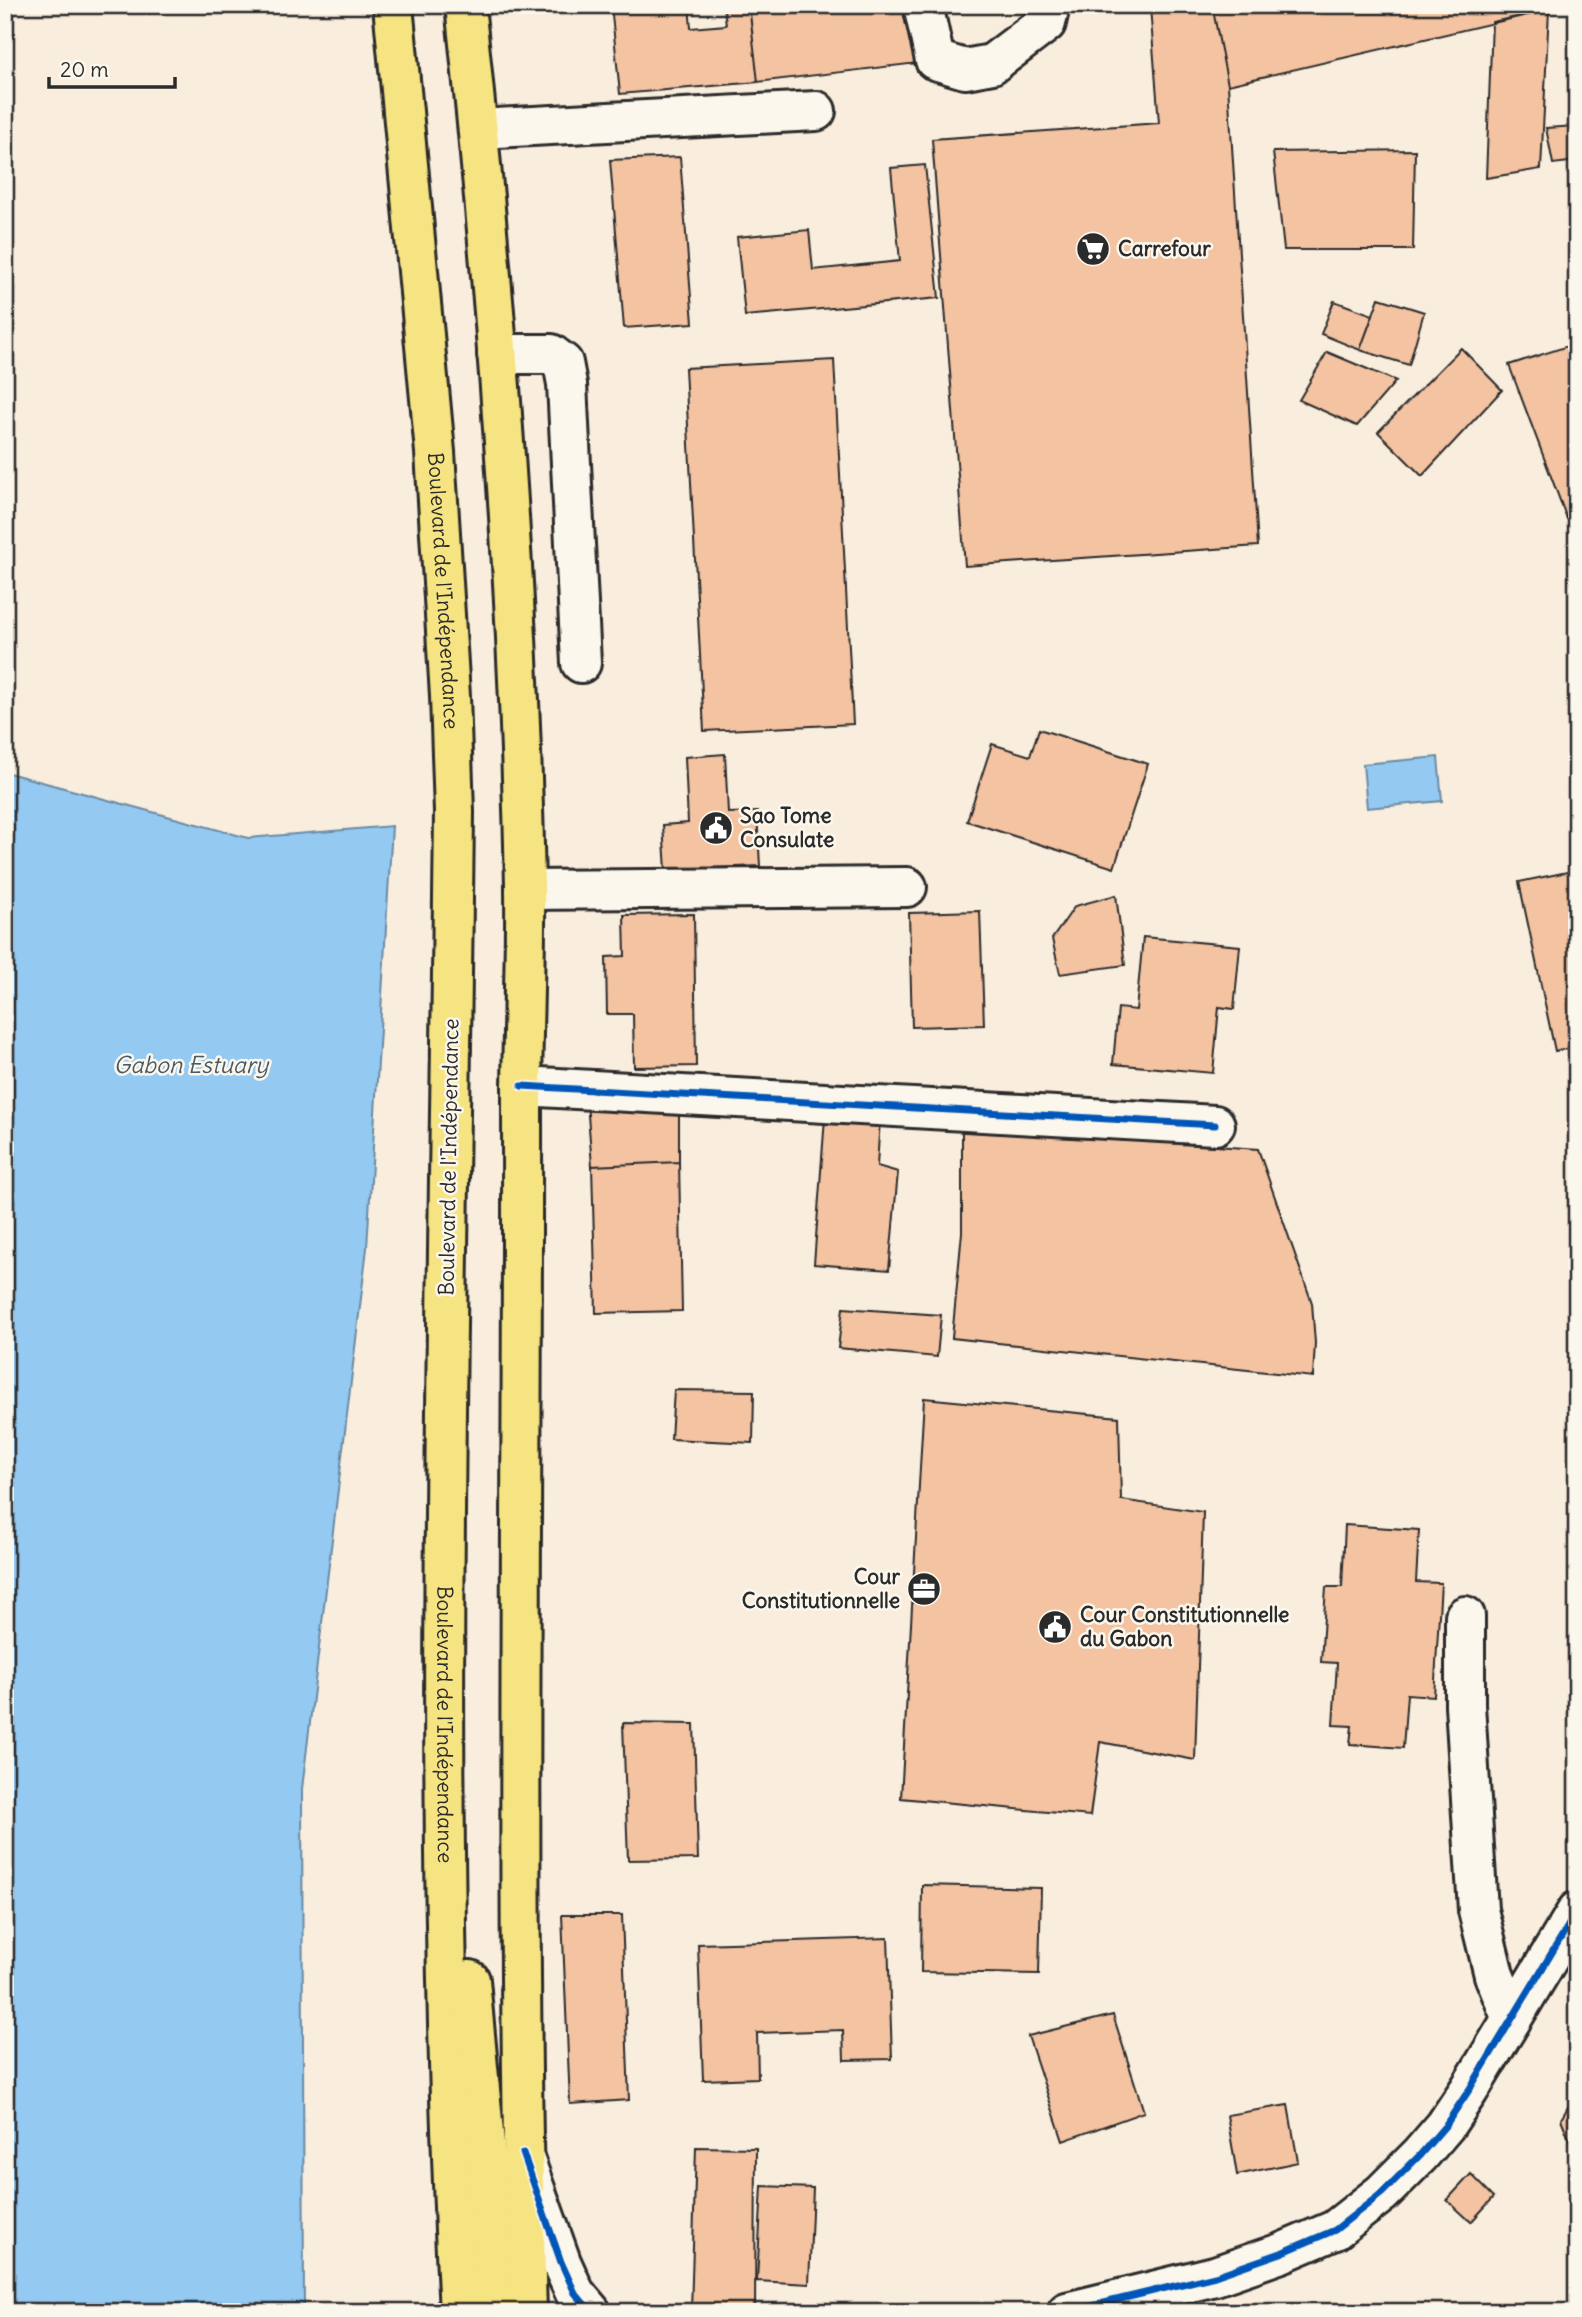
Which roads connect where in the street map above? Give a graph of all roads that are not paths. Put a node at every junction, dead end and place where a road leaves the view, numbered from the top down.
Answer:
1 (393, 5) edge
2 (466, 5) edge
3 (923, 5) edge
4 (1051, 5) edge
5 (816, 111) dead end
6 (478, 129) junction
7 (497, 354) junction
8 (581, 663) dead end
9 (907, 887) dead end
10 (525, 890) junction
11 (522, 1086) junction
12 (1215, 1125) dead end
13 (1465, 1616) dead end
14 (444, 1845) junction
15 (1577, 1911) edge
16 (1512, 2019) junction
17 (523, 2153) junction
18 (459, 2312) edge
19 (495, 2312) edge
20 (527, 2312) edge
21 (590, 2312) edge
22 (1067, 2312) edge

1 - 14 main road, Boulevard de l'Indépendance
2 - 6 main road
3 - 4 street
5 - 6 street
6 - 7 main road
7 - 8 street
7 - 10 main road
9 - 10 street
10 - 11 main road
11 - 12 street
11 - 17 main road
13 - 16 street
14 - 18 main road, Boulevard de l'Indépendance
14 - 19 main road
15 - 16 street
16 - 22 street
17 - 20 main road
17 - 21 street

